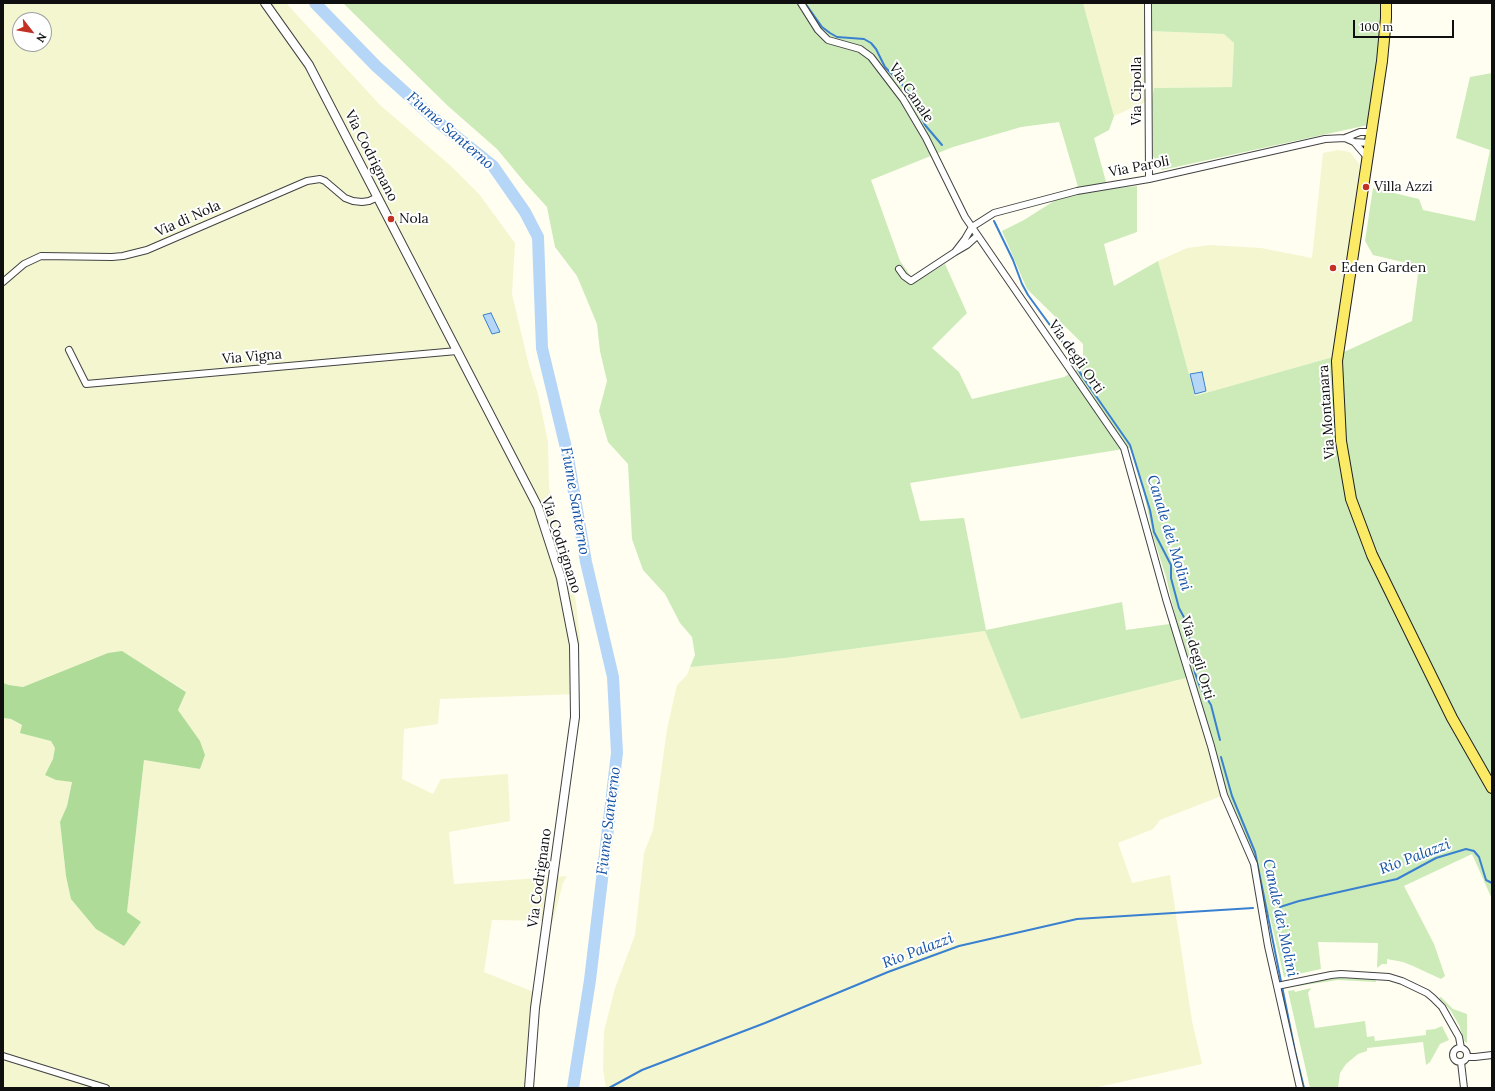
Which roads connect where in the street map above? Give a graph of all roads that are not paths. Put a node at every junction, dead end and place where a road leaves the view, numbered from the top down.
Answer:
1 (265, 3) edge
2 (800, 3) edge
3 (1148, 3) edge
4 (1386, 3) edge
5 (1371, 132) junction
6 (1345, 138) junction
7 (1354, 142) junction
8 (1369, 143) junction
9 (1367, 157) junction
10 (1149, 179) junction
11 (378, 197) junction
12 (972, 227) junction
13 (977, 236) junction
14 (955, 252) junction
15 (899, 269) dead end
16 (3, 282) edge
17 (69, 350) dead end
18 (457, 351) junction
19 (1492, 788) edge
20 (1279, 985) junction
21 (1461, 1048) junction
22 (1492, 1055) edge
23 (3, 1056) edge
24 (1467, 1056) junction
25 (1461, 1062) junction
26 (106, 1088) edge
27 (529, 1088) edge
28 (1300, 1088) edge
29 (1464, 1088) edge

1 - 11 street, Via Codrignano
2 - 12 street, Via Canale
3 - 10 street, Via Cipolla
4 - 5 main road, Via Montanara
5 - 6 street
5 - 8 main road, Via Montanara
6 - 7 street
6 - 10 street, Via Paroli
7 - 8 street
7 - 9 street
8 - 9 main road, Via Montanara
9 - 19 main road, Via Montanara
10 - 12 street, Via Paroli
11 - 16 street, Via di Nola
11 - 18 street, Via Codrignano
12 - 13 street, Via degli Orti
12 - 14 street, Via Paroli
13 - 14 street, Via Paroli
13 - 20 street, Via degli Orti
14 - 15 street, Via Paroli
17 - 18 street, Via Vigna
18 - 27 street, Via Codrignano
20 - 21 street
20 - 28 street, Via degli Orti
21 - 24 street
21 - 25 street
22 - 24 street
23 - 26 street
24 - 25 street
25 - 29 street

